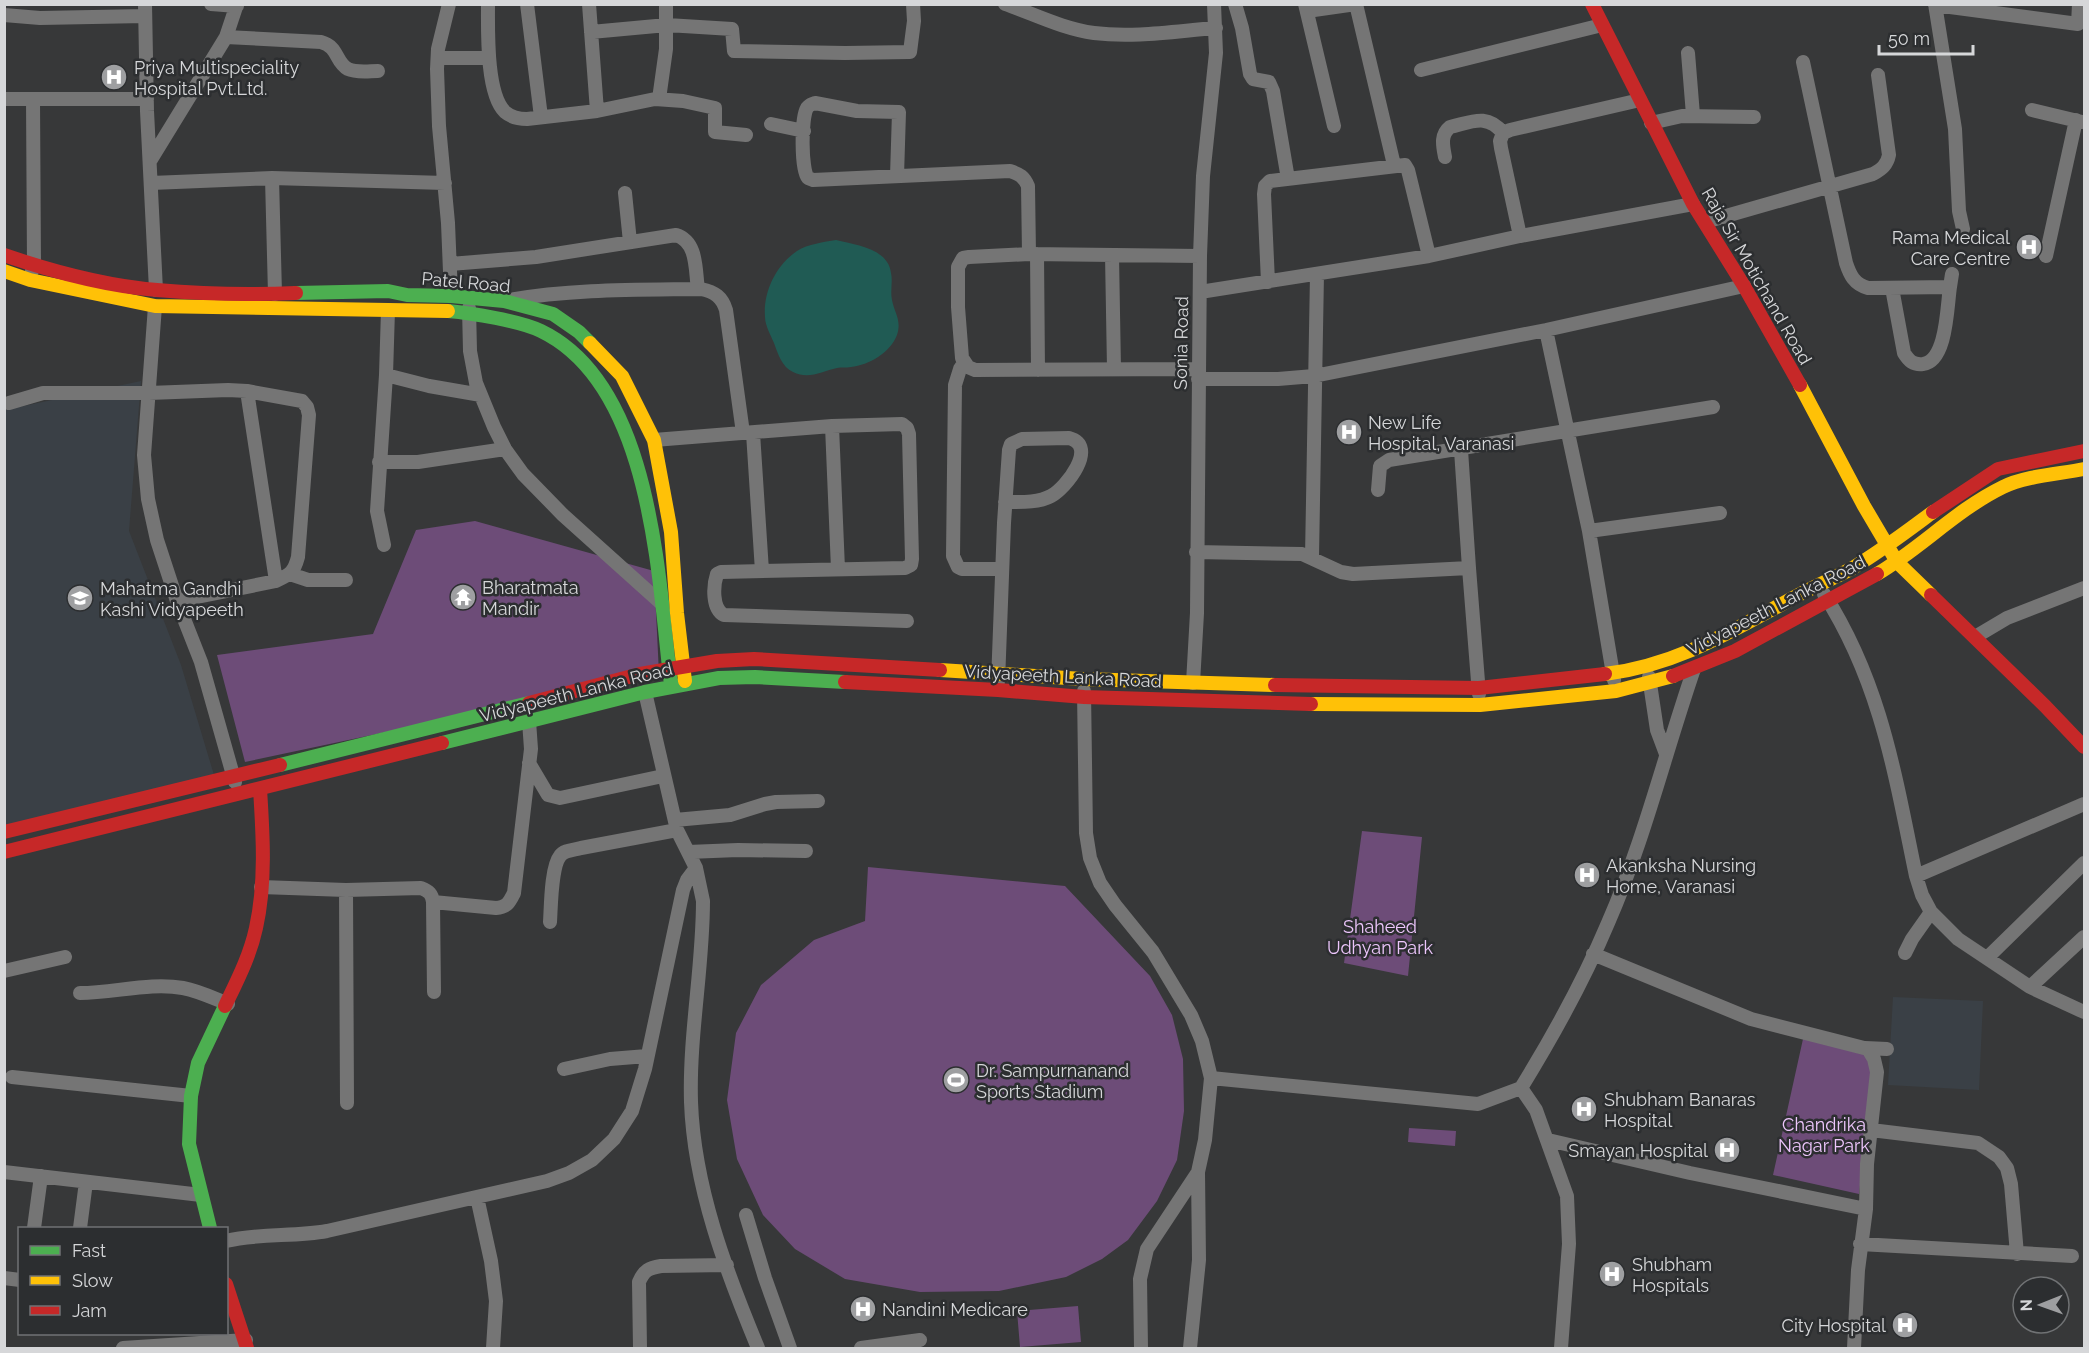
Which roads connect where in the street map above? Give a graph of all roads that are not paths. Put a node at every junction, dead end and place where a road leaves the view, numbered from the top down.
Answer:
1 (210, 4) edge
2 (449, 4) edge
3 (488, 4) edge
4 (527, 4) edge
5 (589, 4) edge
6 (666, 4) edge
7 (913, 4) edge
8 (1005, 4) edge
9 (1214, 4) edge
10 (1235, 4) edge
11 (1356, 4) edge
12 (1592, 4) edge
13 (2079, 4) edge
14 (237, 5) edge
15 (1935, 5) edge
16 (1306, 8) edge
17 (1035, 9) edge
18 (145, 10) edge
19 (2022, 10) edge
20 (4, 15) edge
21 (667, 25) junction
22 (1602, 25) junction
23 (1216, 28) junction
24 (591, 32) junction
25 (226, 37) junction
26 (1688, 53) dead end
27 (438, 58) junction
28 (489, 58) junction
29 (1803, 62) dead end
30 (1421, 70) dead end
31 (378, 71) dead end
32 (1878, 75) dead end
33 (4, 99) edge
34 (33, 99) junction
35 (147, 99) junction
36 (659, 99) junction
37 (1640, 100) junction
38 (2032, 110) dead end
39 (597, 111) junction
40 (1693, 116) junction
41 (541, 117) junction
42 (1754, 117) dead end
43 (2080, 122) edge
44 (1651, 123) junction
45 (771, 124) dead end
46 (1334, 126) dead end
47 (804, 130) junction
48 (1503, 133) junction
49 (746, 135) dead end
50 (1445, 157) dead end
51 (150, 161) junction
52 (1395, 165) junction
53 (897, 176) junction
54 (272, 178) junction
55 (1288, 179) junction
56 (151, 183) junction
57 (445, 183) junction
58 (1830, 186) junction
59 (625, 192) dead end
60 (1693, 204) junction
61 (1705, 222) junction
62 (1963, 229) dead end
63 (1520, 236) junction
64 (630, 242) junction
65 (1033, 254) junction
66 (4, 255) edge
67 (1112, 255) junction
68 (1200, 256) junction
69 (1429, 256) junction
70 (2046, 256) dead end
71 (450, 264) junction
72 (34, 265) junction
73 (4, 271) edge
74 (1317, 274) junction
75 (30, 280) junction
76 (1268, 282) junction
77 (1744, 286) junction
78 (1892, 288) junction
79 (698, 289) junction
80 (156, 290) junction
81 (1200, 292) junction
82 (274, 294) junction
83 (452, 296) junction
84 (468, 299) junction
85 (504, 301) junction
86 (155, 306) junction
87 (388, 310) junction
88 (469, 314) junction
89 (1546, 330) junction
90 (964, 363) junction
91 (1114, 369) junction
92 (1038, 370) junction
93 (1199, 374) junction
94 (386, 375) junction
95 (1314, 376) junction
96 (247, 391) junction
97 (149, 393) junction
98 (481, 395) junction
99 (9, 403) dead end
100 (1713, 407) dead end
101 (831, 426) junction
102 (1566, 430) junction
103 (748, 433) junction
104 (654, 440) junction
105 (505, 449) junction
106 (1461, 450) junction
107 (2085, 451) edge
108 (379, 462) junction
109 (2085, 469) edge
110 (1378, 490) dead end
111 (1005, 502) junction
112 (1719, 513) dead end
113 (1589, 531) junction
114 (384, 546) dead end
115 (1888, 546) junction
116 (1196, 552) junction
117 (1312, 557) junction
118 (1897, 562) junction
119 (1469, 568) junction
120 (838, 569) junction
121 (1002, 569) junction
122 (762, 571) junction
123 (290, 574) junction
124 (346, 580) dead end
125 (276, 581) junction
126 (1818, 585) junction
127 (2085, 588) edge
128 (177, 601) junction
129 (1828, 601) junction
130 (661, 603) junction
131 (907, 621) dead end
132 (1975, 638) junction
133 (684, 666) junction
134 (1646, 666) junction
135 (668, 669) junction
136 (1694, 669) junction
137 (998, 673) junction
138 (1613, 674) junction
139 (1083, 679) junction
140 (1193, 683) junction
141 (1650, 683) junction
142 (686, 684) junction
143 (671, 687) junction
144 (1479, 688) junction
145 (998, 690) junction
146 (1616, 691) junction
147 (645, 692) junction
148 (1084, 697) junction
149 (1480, 705) junction
150 (530, 721) junction
151 (2085, 747) edge
152 (1666, 754) junction
153 (529, 763) junction
154 (663, 776) junction
155 (233, 777) junction
156 (260, 789) junction
157 (238, 795) junction
158 (818, 801) dead end
159 (2085, 804) edge
160 (676, 825) junction
161 (4, 832) edge
162 (806, 851) dead end
163 (4, 852) edge
164 (688, 852) junction
165 (2085, 863) edge
166 (696, 868) junction
167 (1916, 876) junction
168 (261, 887) junction
169 (346, 890) junction
170 (433, 902) junction
171 (1931, 912) junction
172 (550, 922) dead end
173 (2085, 937) edge
174 (1905, 953) dead end
175 (1593, 954) junction
176 (65, 957) dead end
177 (1987, 958) junction
178 (4, 971) edge
179 (2030, 987) junction
180 (434, 992) dead end
181 (80, 993) dead end
182 (228, 1004) junction
183 (2085, 1012) edge
184 (1865, 1048) junction
185 (1887, 1049) dead end
186 (647, 1056) junction
187 (564, 1069) dead end
188 (12, 1077) dead end
189 (1211, 1078) junction
190 (1521, 1088) junction
191 (191, 1096) junction
192 (347, 1103) dead end
193 (1871, 1130) junction
194 (1548, 1140) junction
195 (4, 1172) edge
196 (1198, 1172) junction
197 (41, 1176) junction
198 (86, 1182) junction
199 (201, 1195) junction
200 (477, 1197) junction
201 (1866, 1209) junction
202 (746, 1215) dead end
203 (34, 1227) edge
204 (80, 1227) edge
205 (210, 1227) edge
206 (228, 1241) edge
207 (1860, 1244) junction
208 (2017, 1254) junction
209 (2072, 1256) dead end
210 (727, 1265) junction
211 (228, 1290) edge
212 (920, 1340) dead end
213 (247, 1344) edge
214 (123, 1348) edge
215 (493, 1348) edge
216 (640, 1348) edge
217 (758, 1348) edge
218 (790, 1348) edge
219 (861, 1348) edge
220 (1141, 1348) edge
221 (1190, 1348) edge
222 (1561, 1348) edge
223 (1854, 1348) edge

1 - 14 street
2 - 27 street
3 - 28 street
4 - 41 street
5 - 24 street
6 - 21 street
7 - 21 street
8 - 17 street
9 - 23 street, Sonia Road
10 - 55 street
11 - 16 street
11 - 52 street
12 - 22 main road, Raja Sir Motichand Road
13 - 19 street
14 - 25 street
15 - 19 street
15 - 62 street
16 - 46 street
17 - 23 street
18 - 20 street
18 - 35 street
21 - 24 street
21 - 36 street
22 - 30 street
22 - 37 main road, Raja Sir Motichand Road
23 - 68 street, Sonia Road
24 - 39 street
25 - 31 street
25 - 51 street
26 - 40 street
27 - 28 street
27 - 57 street
28 - 41 street
29 - 58 street
32 - 58 street
33 - 34 street
34 - 35 street
34 - 72 street
35 - 51 street
36 - 39 street
36 - 49 street
37 - 44 main road, Raja Sir Motichand Road
37 - 48 street
38 - 43 street
39 - 41 street
40 - 42 street
40 - 44 street
43 - 70 street
44 - 60 main road, Raja Sir Motichand Road
45 - 47 street
47 - 53 street
47 - 53 street
48 - 50 street
48 - 63 street
51 - 56 street
52 - 55 street
52 - 69 street
53 - 65 street
54 - 56 street
54 - 57 street
54 - 82 street
55 - 76 street
56 - 80 street
57 - 71 street
58 - 61 street
58 - 78 street
59 - 64 street
60 - 61 main road, Raja Sir Motichand Road
60 - 63 street
61 - 77 main road, Raja Sir Motichand Road
63 - 69 street
64 - 71 street
64 - 79 street
65 - 67 street
65 - 90 street
65 - 92 street
66 - 72 main road, Patel Road
67 - 68 street
67 - 91 street
68 - 81 street, Sonia Road
69 - 74 street
71 - 83 street
72 - 75 street
72 - 80 main road, Patel Road
73 - 75 main road, Patel Road
74 - 76 street
74 - 95 street
75 - 86 main road, Patel Road
76 - 81 street
77 - 89 street
77 - 115 main road, Raja Sir Motichand Road
78 - 78 street
79 - 85 street
79 - 103 street
80 - 82 main road, Patel Road
81 - 93 street, Sonia Road
82 - 83 main road, Patel Road
83 - 84 main road, Patel Road
84 - 85 main road, Patel Road
84 - 88 street
85 - 104 main road, Patel Road
86 - 87 main road, Patel Road
86 - 97 street
87 - 88 main road, Patel Road
87 - 94 street
88 - 98 street
88 - 130 main road, Patel Road
89 - 95 street
89 - 102 street
90 - 92 street
90 - 121 street
91 - 92 street
91 - 93 street
93 - 95 street
93 - 116 street, Sonia Road
94 - 98 street
94 - 108 street
95 - 117 street
96 - 97 street
96 - 123 street
96 - 125 street
97 - 99 street
97 - 128 street
98 - 105 street
100 - 102 street
101 - 103 street
101 - 120 street
101 - 120 street
102 - 106 street
102 - 113 street
103 - 104 street
103 - 122 street
104 - 133 main road, Patel Road
105 - 108 street
105 - 130 street
106 - 110 street
106 - 119 street
107 - 115 main road, Vidyapeeth Lanka Road
108 - 114 street
109 - 118 main road, Vidyapeeth Lanka Road
111 - 111 street
111 - 121 street
112 - 113 street
113 - 138 street
115 - 118 main road, Raja Sir Motichand Road
115 - 126 main road, Vidyapeeth Lanka Road
116 - 117 street
116 - 140 street, Sonia Road
117 - 119 street
118 - 129 main road, Vidyapeeth Lanka Road
118 - 132 main road, Raja Sir Motichand Road
119 - 144 street
120 - 122 street
121 - 137 street
122 - 131 street
123 - 124 street
123 - 125 street
125 - 128 street
126 - 129 street
126 - 134 main road, Vidyapeeth Lanka Road
127 - 132 street
128 - 155 street
129 - 136 main road, Vidyapeeth Lanka Road
129 - 167 street
130 - 135 main road, Patel Road
132 - 151 main road, Raja Sir Motichand Road
133 - 135 main road, Vidyapeeth Lanka Road
133 - 137 main road, Vidyapeeth Lanka Road
133 - 142 main road, Patel Road
134 - 138 main road, Vidyapeeth Lanka Road
134 - 141 street
135 - 143 main road, Patel Road
135 - 155 main road, Vidyapeeth Lanka Road
136 - 141 main road, Vidyapeeth Lanka Road
136 - 152 street
137 - 139 main road, Vidyapeeth Lanka Road
137 - 145 street
138 - 144 main road, Vidyapeeth Lanka Road
138 - 146 street
139 - 140 main road, Vidyapeeth Lanka Road
139 - 148 street
140 - 144 main road, Vidyapeeth Lanka Road
141 - 146 main road, Vidyapeeth Lanka Road
141 - 152 street
142 - 143 main road, Vidyapeeth Lanka Road
142 - 145 main road, Vidyapeeth Lanka Road
143 - 147 main road, Vidyapeeth Lanka Road
144 - 149 street
145 - 148 main road, Vidyapeeth Lanka Road
146 - 149 main road, Vidyapeeth Lanka Road
147 - 150 main road, Vidyapeeth Lanka Road
147 - 154 street
148 - 149 main road, Vidyapeeth Lanka Road
148 - 189 street
150 - 153 street
150 - 156 main road, Vidyapeeth Lanka Road
152 - 175 street
153 - 154 street
153 - 170 street
154 - 160 street
155 - 157 street
155 - 161 main road, Vidyapeeth Lanka Road
156 - 157 main road, Vidyapeeth Lanka Road
156 - 168 main road
157 - 163 main road, Vidyapeeth Lanka Road
158 - 160 street
159 - 167 street
160 - 164 street
160 - 172 street
162 - 164 street
164 - 166 street
165 - 177 street
166 - 186 street
166 - 210 street
167 - 171 street
168 - 169 street
168 - 182 main road
169 - 170 street
169 - 192 street
170 - 180 street
171 - 174 street
171 - 177 street
173 - 179 street
175 - 184 street
175 - 190 street
176 - 178 street
177 - 179 street
179 - 183 street
181 - 182 street
182 - 191 main road
184 - 185 street
184 - 193 street
186 - 187 street
186 - 200 street
188 - 191 street
189 - 190 street
189 - 196 street
190 - 194 street
191 - 199 main road
193 - 201 street
193 - 208 street
194 - 201 street
194 - 222 street
195 - 197 street
196 - 220 street
196 - 221 street
197 - 198 street
197 - 203 street
198 - 199 street
198 - 204 street
199 - 205 main road
200 - 206 street
200 - 215 street
201 - 207 street
202 - 218 street
207 - 208 street
207 - 223 street
208 - 209 street
210 - 216 street
210 - 217 street
211 - 213 main road
212 - 219 street
213 - 214 street

